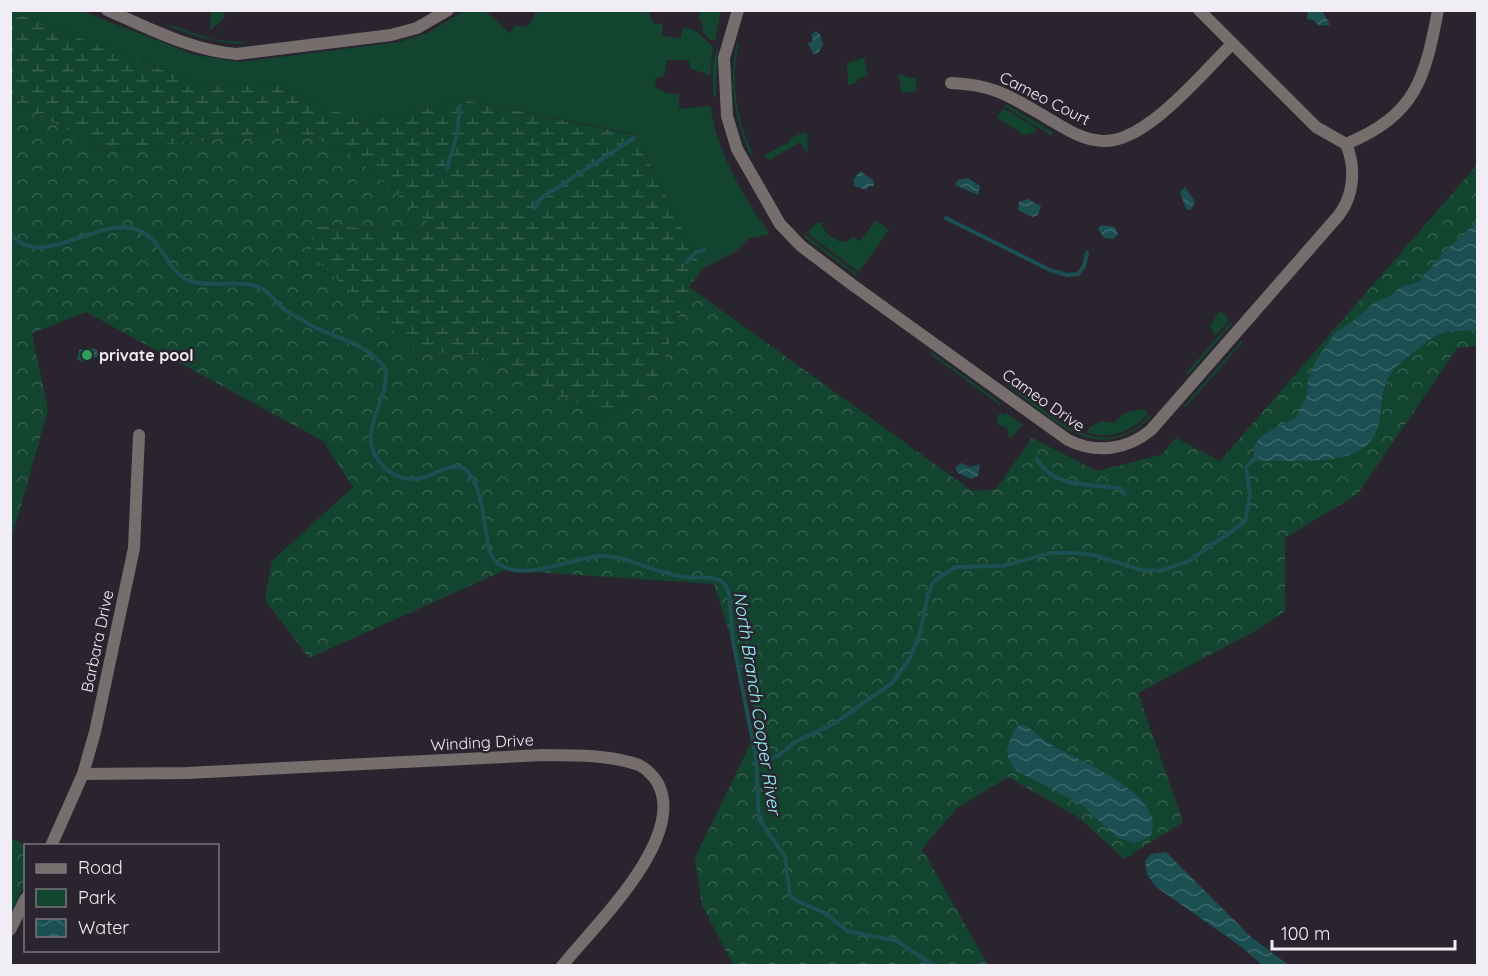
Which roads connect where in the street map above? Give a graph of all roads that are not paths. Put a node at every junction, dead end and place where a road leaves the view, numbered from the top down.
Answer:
1 (107, 10) edge
2 (448, 10) edge
3 (738, 10) edge
4 (1199, 10) edge
5 (1438, 10) edge
6 (1232, 44) junction
7 (951, 82) dead end
8 (1346, 144) junction
9 (139, 435) dead end
10 (83, 774) junction
11 (52, 844) edge
12 (24, 902) edge
13 (10, 930) edge
14 (562, 966) edge

1 - 2 street
3 - 8 street, Cameo Drive
4 - 6 street
5 - 8 street
6 - 7 street, Cameo Court
6 - 8 street
9 - 10 street, Barbara Drive
10 - 11 street, Barbara Drive
10 - 14 street, Winding Drive
12 - 13 street

